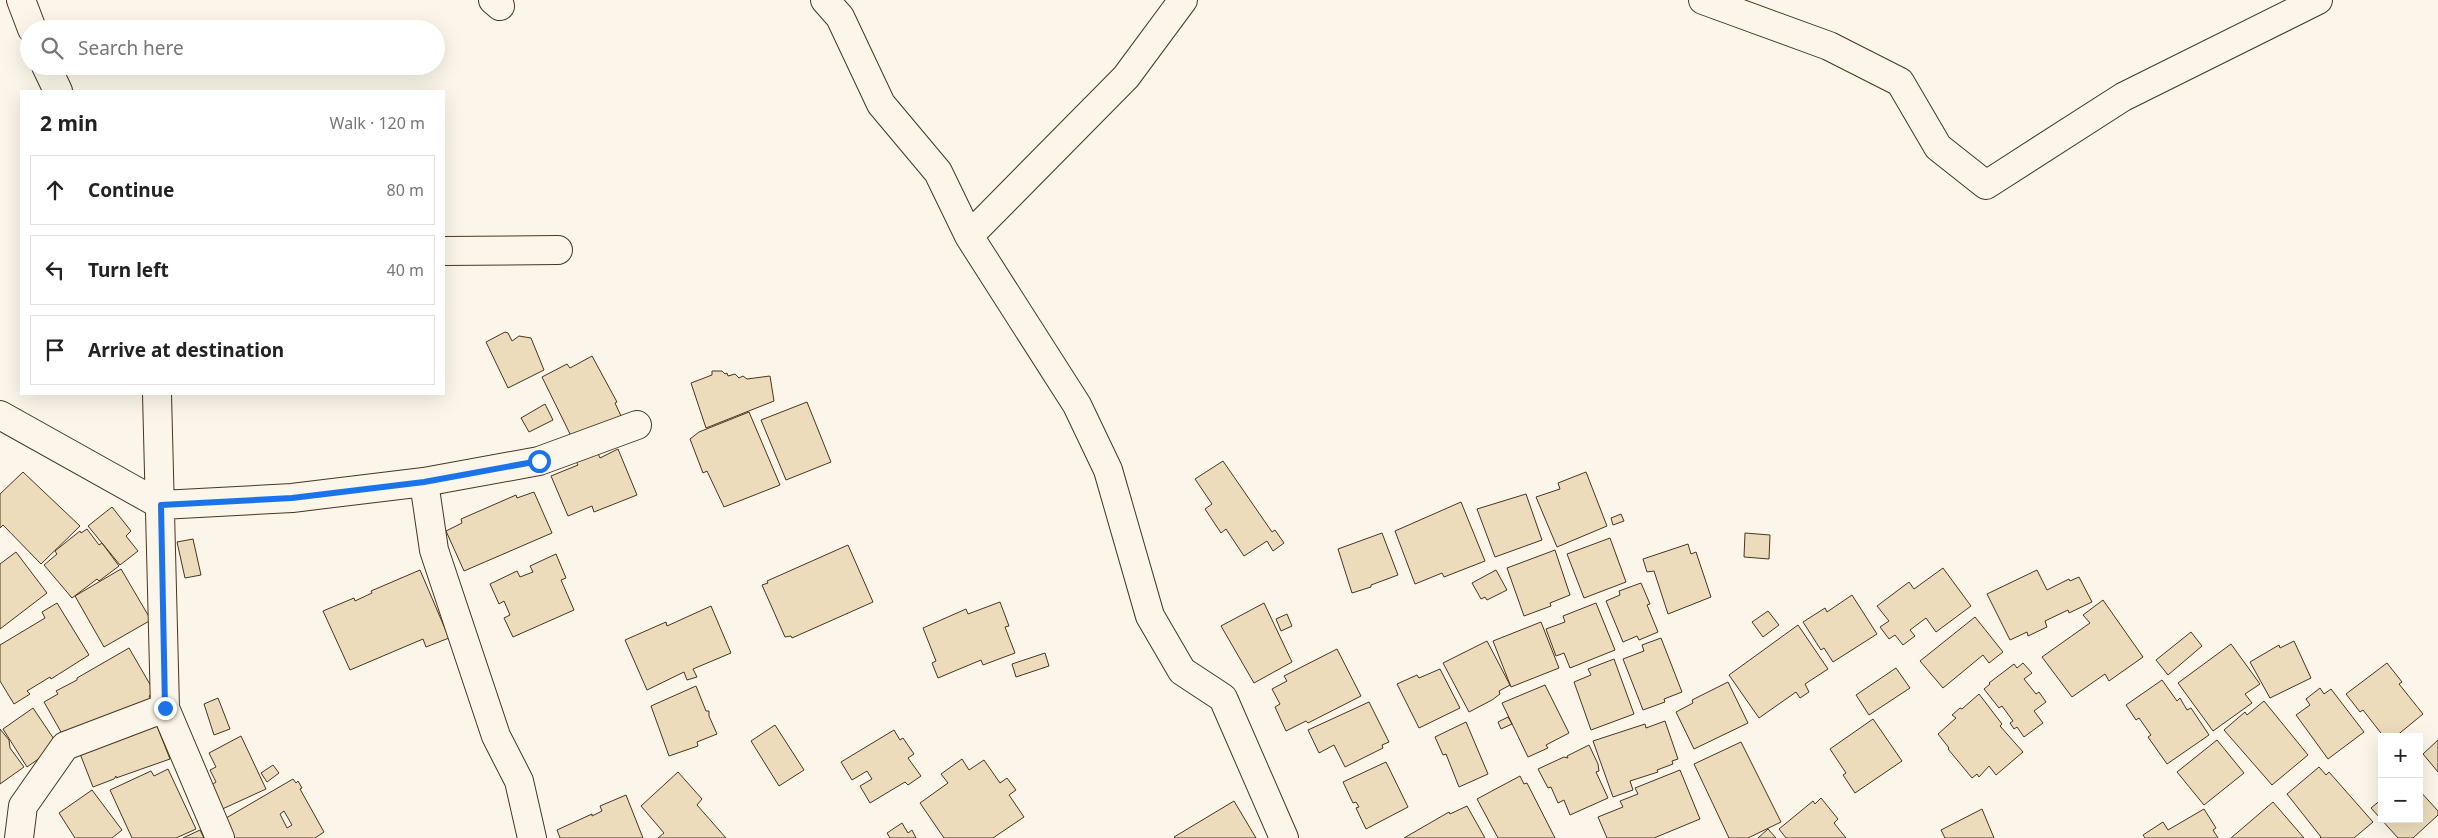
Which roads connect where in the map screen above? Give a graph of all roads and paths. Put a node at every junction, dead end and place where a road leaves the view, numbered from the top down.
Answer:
1 (21, 0) edge
2 (825, 0) edge
3 (1183, 0) edge
4 (1703, 0) edge
5 (2318, 0) edge
6 (29, 20) edge
7 (50, 75) edge
8 (58, 90) edge
9 (969, 236) junction
10 (558, 250) dead end
11 (445, 251) edge
12 (157, 395) edge
13 (0, 416) edge
14 (637, 425) dead end
15 (424, 482) junction
16 (161, 505) junction
17 (165, 708) junction
18 (19, 838) edge
19 (220, 838) edge
20 (532, 838) edge
21 (1284, 838) edge

1 - 6 street
2 - 9 street
3 - 9 street
4 - 5 street
7 - 8 street
9 - 21 street
10 - 11 street
12 - 16 street
13 - 16 street
14 - 15 street
15 - 16 street
15 - 20 street
16 - 17 street
17 - 18 street
17 - 19 street

